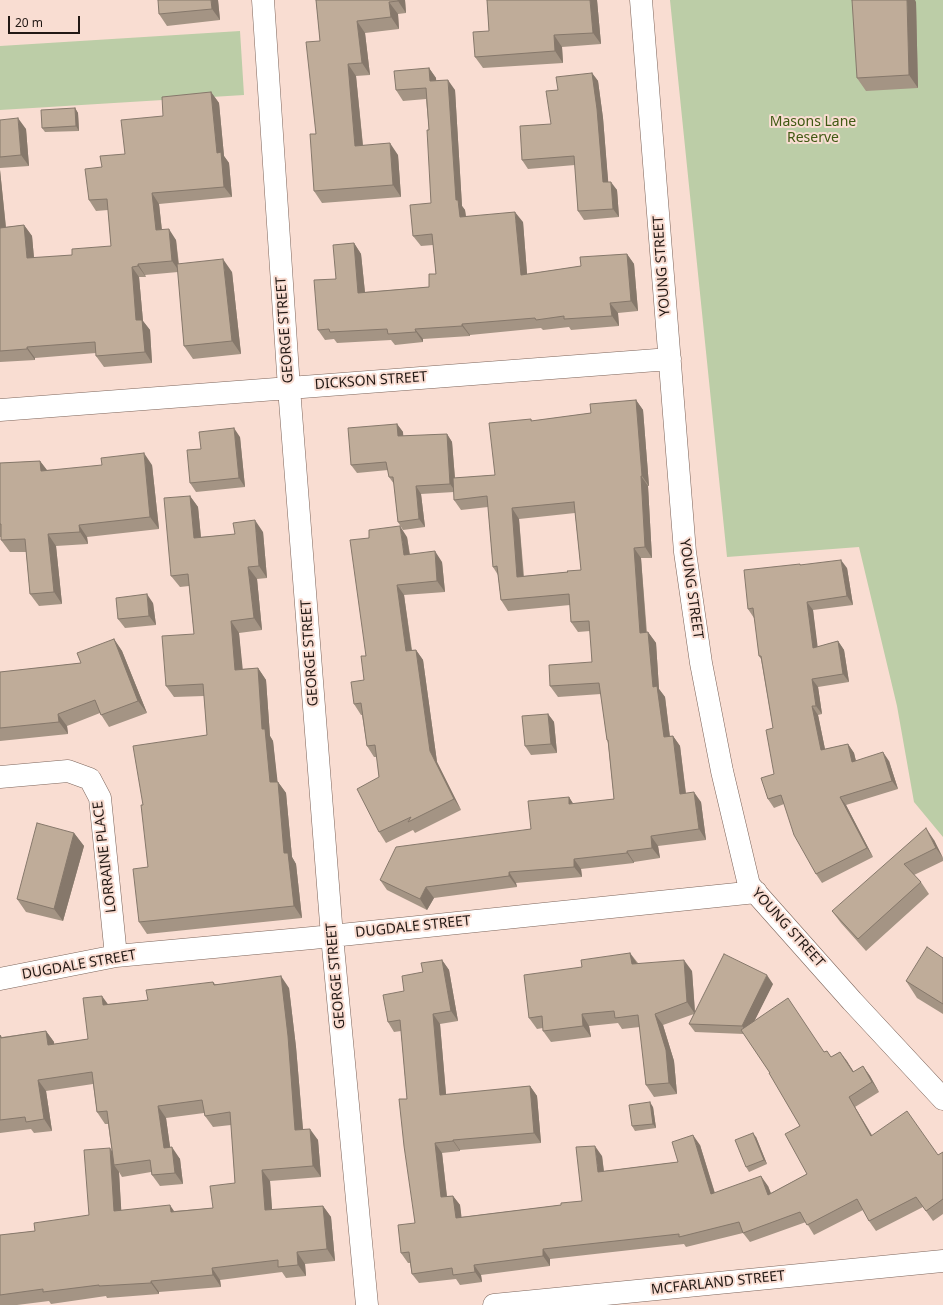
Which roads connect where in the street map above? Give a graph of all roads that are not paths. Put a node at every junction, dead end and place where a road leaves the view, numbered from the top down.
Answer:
1 (263, 0) edge
2 (641, 0) edge
3 (670, 359) junction
4 (289, 388) junction
5 (0, 410) edge
6 (0, 777) edge
7 (756, 892) junction
8 (332, 936) junction
9 (116, 956) junction
10 (0, 979) edge
11 (943, 1099) edge
12 (943, 1261) edge
13 (367, 1305) edge
14 (494, 1305) edge

1 - 4 street, GEORGE STREET
2 - 3 street, YOUNG STREET
3 - 4 street, DICKSON STREET
3 - 7 street, YOUNG STREET
4 - 5 street, DICKSON STREET
4 - 8 street, GEORGE STREET
6 - 9 street, LORRAINE PLACE
7 - 8 street, DUGDALE STREET
7 - 11 street, YOUNG STREET
8 - 9 street, DUGDALE STREET
8 - 13 street, GEORGE STREET
9 - 10 street, DUGDALE STREET
12 - 14 street, MCFARLAND STREET

